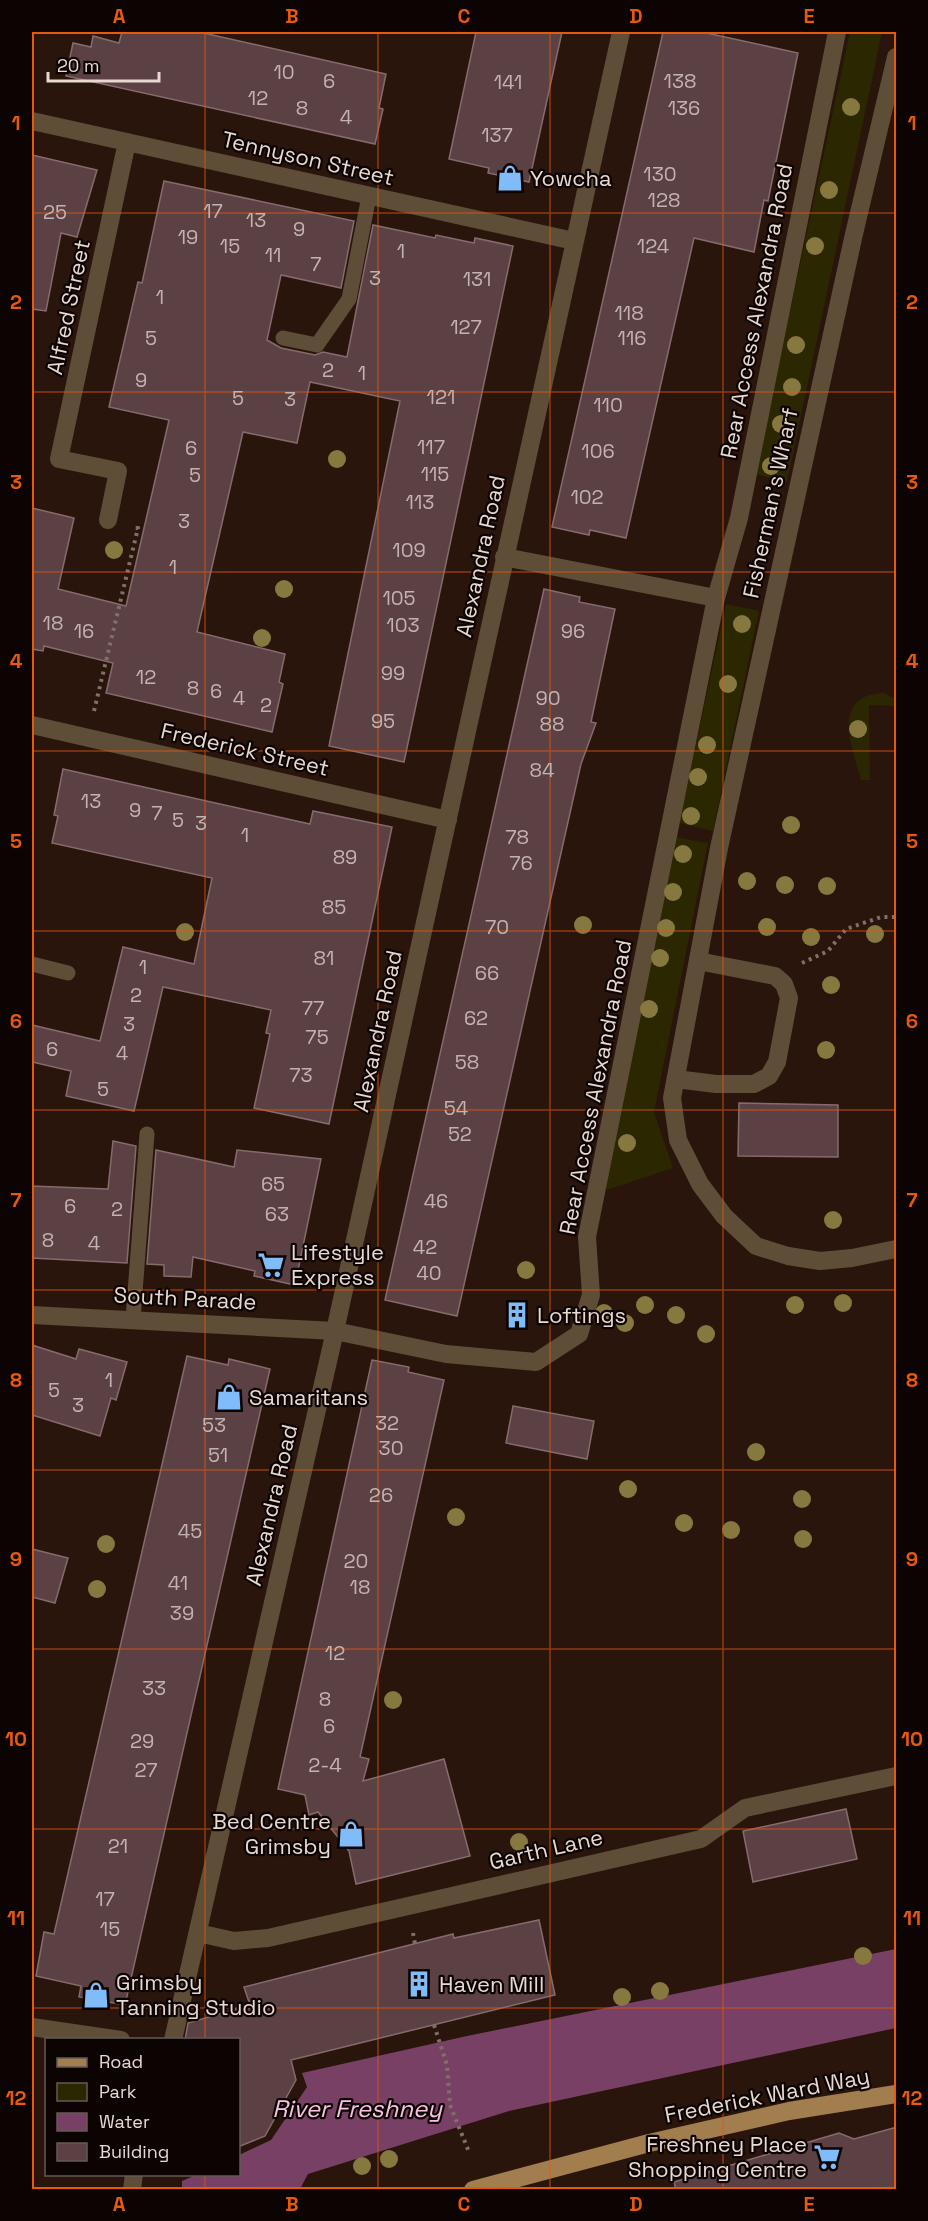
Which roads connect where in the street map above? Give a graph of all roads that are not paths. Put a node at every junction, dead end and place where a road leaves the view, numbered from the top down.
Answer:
1 (621, 32) edge
2 (837, 32) edge
3 (897, 57) edge
4 (32, 120) edge
5 (128, 142) junction
6 (369, 196) junction
7 (574, 241) junction
8 (283, 338) dead end
9 (108, 520) road end
10 (504, 556) junction
11 (716, 598) junction
12 (32, 725) edge
13 (448, 820) junction
14 (698, 961) junction
15 (32, 964) edge
16 (68, 973) dead end
17 (676, 1079) junction
18 (147, 1134) dead end
19 (897, 1249) edge
20 (32, 1315) edge
21 (133, 1319) junction
22 (335, 1330) junction
23 (897, 1776) edge
24 (198, 1933) junction
25 (32, 2026) edge
26 (108, 2038) edge
27 (173, 2038) edge
28 (897, 2094) edge
29 (473, 2190) edge

1 - 7 street, Alexandra Road
2 - 11 street, Rear Access Alexandra Road
3 - 14 street, Fisherman's Wharf
4 - 5 street, Tennyson Street
5 - 6 street, Tennyson Street
5 - 9 street, Alfred Street
6 - 7 street, Tennyson Street
6 - 8 lane
7 - 10 street, Alexandra Road
10 - 11 street
10 - 13 street, Alexandra Road
11 - 22 street, Rear Access Alexandra Road
12 - 13 street, Frederick Street
13 - 22 street, Alexandra Road
14 - 17 street, Fisherman's Wharf
14 - 17 street
15 - 16 lane
17 - 19 street, Fisherman's Wharf
18 - 21 lane
20 - 21 street, South Parade
21 - 22 street, South Parade
22 - 24 street, Alexandra Road
23 - 24 street, Garth Lane
24 - 27 street, Alexandra Road
25 - 26 street
28 - 29 main road, Frederick Ward Way

